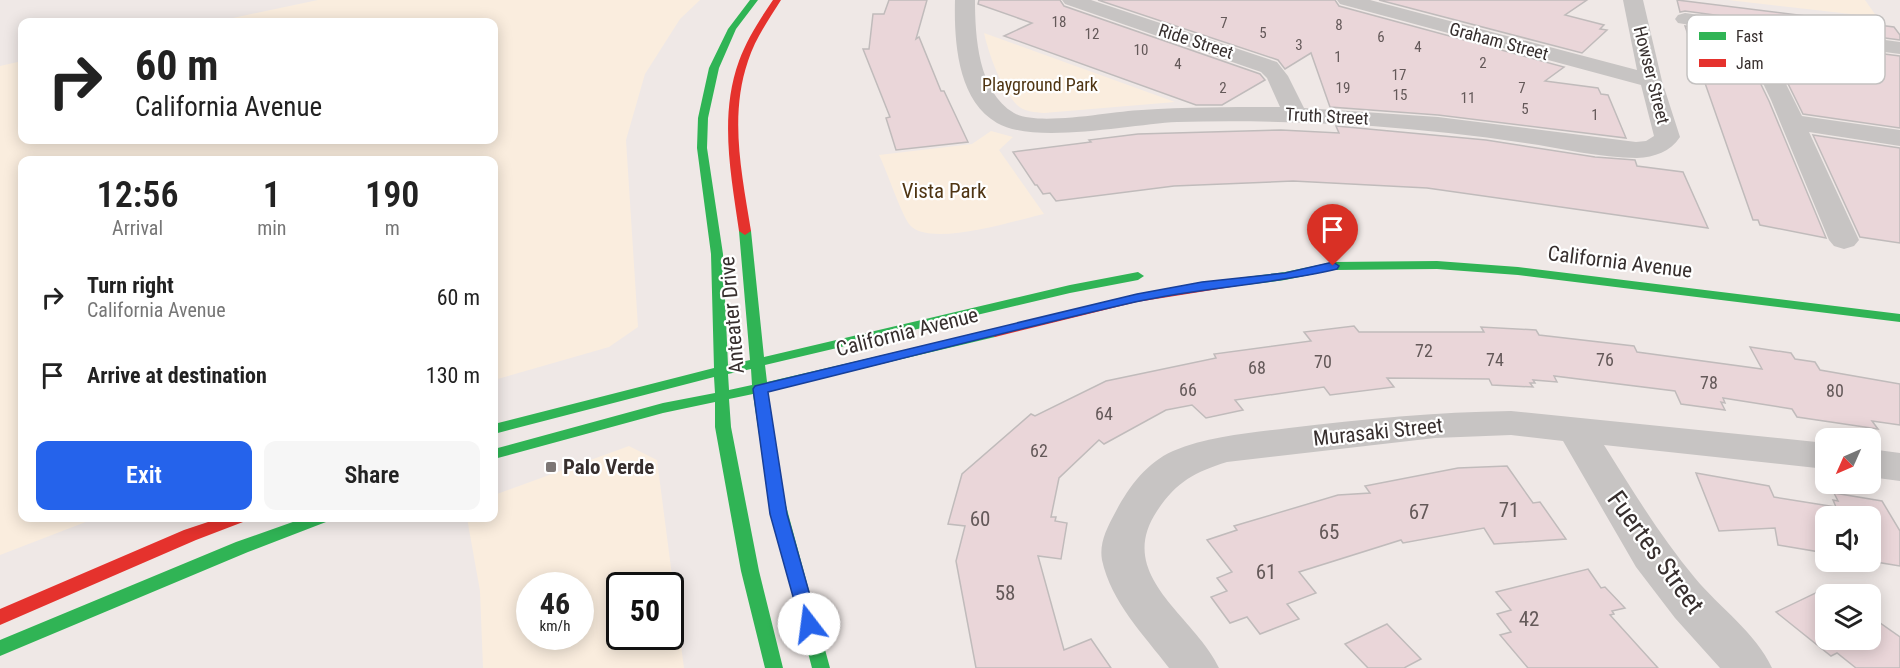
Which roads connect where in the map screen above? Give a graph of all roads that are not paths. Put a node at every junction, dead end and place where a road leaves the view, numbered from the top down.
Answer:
1 (754, 0) edge
2 (777, 0) edge
3 (965, 0) edge
4 (1072, 0) edge
5 (1347, 0) edge
6 (1634, 0) edge
7 (1885, 46) edge
8 (1900, 48) edge
9 (1651, 81) junction
10 (1775, 84) edge
11 (1293, 113) junction
12 (1793, 122) junction
13 (1900, 138) edge
14 (1657, 146) joint
15 (1844, 240) dead end
16 (1289, 261) dead end
17 (1333, 266) junction
18 (1152, 273) dead end
19 (1900, 318) edge
20 (757, 363) junction
21 (720, 372) junction
22 (760, 389) junction
23 (721, 398) junction
24 (498, 428) edge
25 (1575, 428) junction
26 (498, 453) edge
27 (1815, 455) edge
28 (1881, 464) edge
29 (1900, 467) edge
30 (226, 522) edge
31 (309, 522) edge
32 (0, 616) edge
33 (0, 648) edge
34 (774, 668) edge
35 (821, 668) edge
36 (1196, 668) edge
37 (1749, 668) edge

1 - 21 main road, Anteater Drive
2 - 20 main road, Anteater Drive
3 - 11 street, Truth Street
4 - 11 street, Ride Street
5 - 9 street, Graham Street
6 - 9 street, Howser Street
7 - 8 street
9 - 14 street, Howser Street
10 - 12 street
11 - 14 street, Truth Street
12 - 13 street
12 - 15 street
16 - 17 main road, California Avenue
17 - 19 main road, California Avenue
17 - 22 main road, California Avenue
18 - 20 main road, California Avenue
20 - 21 main road, California Avenue
20 - 22 main road, Anteater Drive
21 - 23 main road, Anteater Drive
21 - 24 main road, California Avenue
22 - 23 main road, California Avenue
22 - 35 main road, Anteater Drive
23 - 26 main road, California Avenue
23 - 34 main road, Anteater Drive
25 - 27 street, Murasaki Street
25 - 36 street, Murasaki Street
25 - 37 street, Fuertes Street
28 - 29 street
30 - 32 main road
31 - 33 main road

